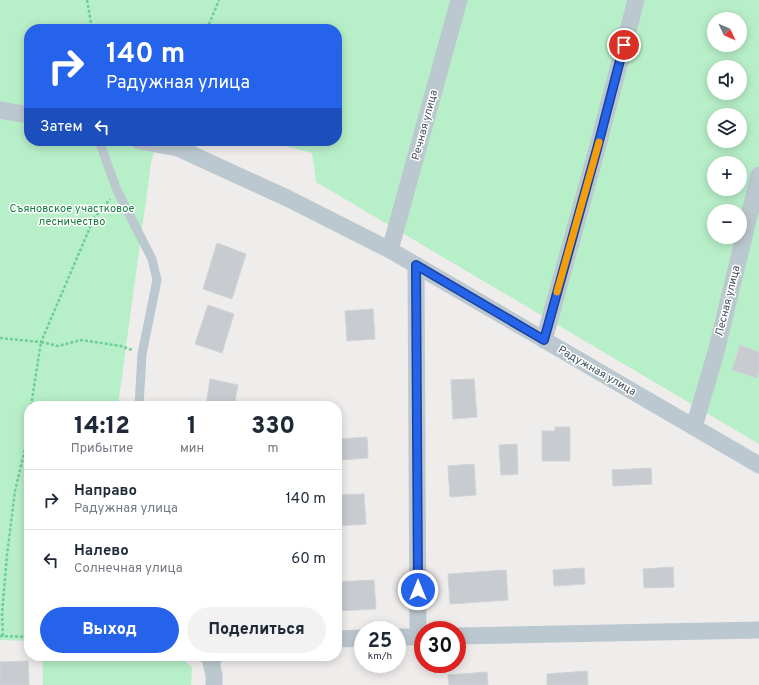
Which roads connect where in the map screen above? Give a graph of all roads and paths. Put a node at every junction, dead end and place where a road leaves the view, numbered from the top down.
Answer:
1 (87, 0) edge
2 (219, 0) edge
3 (459, 0) edge
4 (636, 0) edge
5 (91, 24) edge
6 (209, 24) edge
7 (0, 110) edge
8 (24, 115) edge
9 (101, 146) edge
10 (167, 146) edge
11 (759, 174) edge
12 (117, 190) junction
13 (390, 250) junction
14 (416, 265) junction
15 (0, 338) edge
16 (544, 340) junction
17 (42, 342) junction
18 (142, 354) junction
19 (32, 401) edge
20 (139, 401) edge
21 (694, 427) junction
22 (24, 453) edge
23 (759, 465) edge
24 (420, 621) edge
25 (759, 630) edge
26 (1, 636) edge
27 (466, 636) edge
28 (24, 637) edge
29 (354, 638) edge
30 (342, 639) edge
31 (210, 661) edge
32 (214, 685) edge

1 - 5 path
2 - 6 path
3 - 13 street, Речная улица
4 - 16 street
7 - 8 street
9 - 12 lane
10 - 13 street, Радужная улица
11 - 21 street, Лесная улица
12 - 17 path
12 - 18 lane
13 - 14 street, Радужная улица
14 - 16 street, Радужная улица
14 - 24 street
15 - 17 path
16 - 21 street, Радужная улица
17 - 18 path
17 - 19 path
18 - 20 lane
21 - 23 street, Радужная улица
22 - 26 path
25 - 27 street
26 - 28 path
29 - 30 street
31 - 32 street

